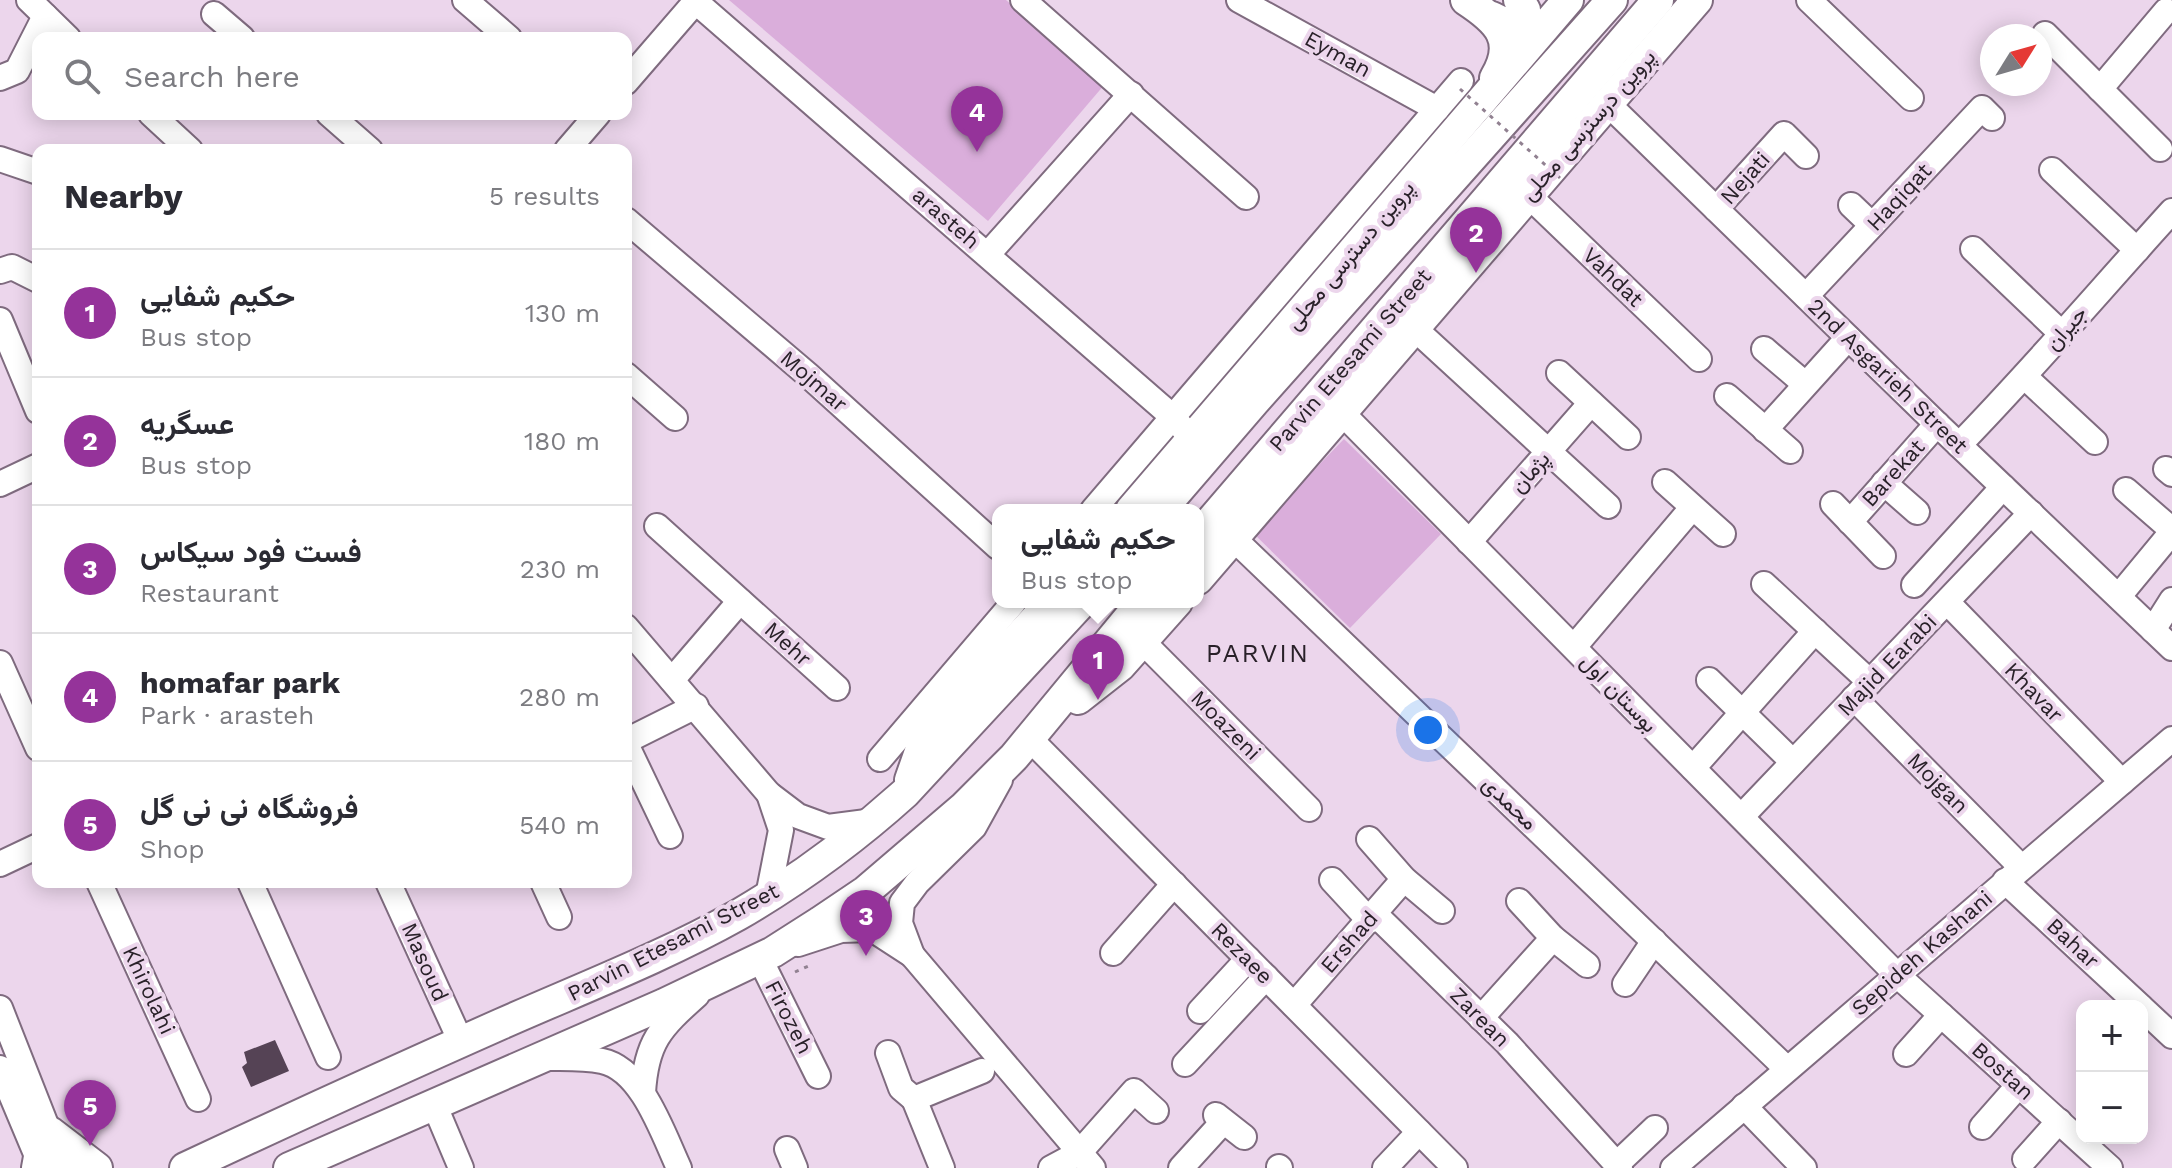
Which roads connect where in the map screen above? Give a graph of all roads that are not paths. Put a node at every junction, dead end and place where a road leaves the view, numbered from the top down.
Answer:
1 (465, 0) edge
2 (1023, 0) edge
3 (1239, 0) edge
4 (1466, 0) edge
5 (1519, 0) edge
6 (1568, 0) edge
7 (1612, 0) edge
8 (1658, 0) edge
9 (1697, 0) edge
10 (1809, 0) edge
11 (696, 1) edge
12 (37, 8) edge
13 (2164, 9) edge
14 (214, 14) dead end
15 (1492, 17) junction
16 (62, 32) edge
17 (235, 32) edge
18 (502, 32) edge
19 (2052, 41) edge
20 (632, 75) edge
21 (0, 78) edge
22 (2100, 89) junction
23 (1467, 91) junction
24 (1131, 94) junction
25 (1911, 98) dead end
26 (1606, 102) junction
27 (1437, 109) junction
28 (1992, 118) dead end
29 (158, 120) edge
30 (336, 120) edge
31 (592, 120) edge
32 (184, 144) edge
33 (363, 144) edge
34 (572, 144) edge
35 (2160, 149) dead end
36 (1806, 156) dead end
37 (0, 159) edge
38 (32, 170) edge
39 (2052, 170) dead end
40 (1528, 195) junction
41 (1246, 197) dead end
42 (1851, 205) dead end
43 (1716, 209) junction
44 (2172, 211) edge
45 (632, 225) edge
46 (1872, 225) junction
47 (1973, 249) dead end
48 (2137, 250) junction
49 (988, 254) junction
50 (0, 271) edge
51 (32, 277) edge
52 (1806, 296) junction
53 (0, 320) edge
54 (1414, 328) junction
55 (2061, 333) junction
56 (1848, 338) junction
57 (1764, 349) dead end
58 (1699, 359) dead end
59 (1559, 373) dead end
60 (2025, 377) junction
61 (632, 380) edge
62 (1805, 384) junction
63 (1727, 396) dead end
64 (32, 397) edge
65 (1591, 403) junction
66 (1341, 412) junction
67 (675, 418) dead end
68 (1937, 424) junction
69 (1182, 428) junction
70 (1765, 430) junction
71 (1628, 437) dead end
72 (2095, 442) dead end
73 (1959, 445) junction
74 (1548, 451) junction
75 (1790, 451) dead end
76 (32, 469) edge
77 (1665, 482) dead end
78 (1884, 483) junction
79 (0, 484) edge
80 (2003, 487) junction
81 (2126, 490) dead end
82 (1100, 504) edge
83 (1135, 504) edge
84 (1166, 504) edge
85 (1833, 504) dead end
86 (1608, 506) dead end
87 (1692, 508) junction
88 (1917, 512) dead end
89 (2031, 513) junction
90 (1850, 522) junction
91 (657, 526) dead end
92 (1204, 529) edge
93 (2172, 531) edge
94 (1723, 534) dead end
95 (1233, 538) junction
96 (992, 542) edge
97 (1469, 542) junction
98 (1883, 556) dead end
99 (1204, 572) edge
100 (1764, 584) dead end
101 (1914, 585) dead end
102 (2119, 596) junction
103 (2172, 600) edge
104 (740, 601) junction
105 (1947, 602) junction
106 (1009, 608) edge
107 (1045, 608) edge
108 (1076, 608) edge
109 (1137, 608) edge
110 (1172, 608) edge
111 (2153, 630) junction
112 (1815, 631) junction
113 (632, 634) edge
114 (1142, 641) junction
115 (1574, 647) junction
116 (2172, 648) edge
117 (0, 663) edge
118 (672, 680) junction
119 (1709, 680) dead end
120 (837, 688) dead end
121 (1862, 690) junction
122 (696, 706) junction
123 (1742, 712) junction
124 (32, 735) edge
125 (632, 739) edge
126 (2172, 739) edge
127 (1021, 747) junction
128 (632, 755) edge
129 (880, 759) dead end
130 (1793, 762) junction
131 (1693, 768) junction
132 (2122, 782) junction
133 (905, 793) junction
134 (769, 794) junction
135 (1309, 809) dead end
136 (1742, 816) junction
137 (874, 821) junction
138 (670, 836) dead end
139 (1369, 839) dead end
140 (32, 849) edge
141 (0, 864) edge
142 (2013, 874) junction
143 (1404, 879) junction
144 (1332, 880) dead end
145 (1174, 884) junction
146 (102, 888) edge
147 (253, 888) edge
148 (391, 888) edge
149 (546, 888) edge
150 (768, 896) junction
151 (1519, 901) dead end
152 (1442, 911) dead end
153 (559, 917) dead end
154 (1369, 920) junction
155 (1553, 938) junction
156 (1654, 941) junction
157 (1113, 953) dead end
158 (766, 955) junction
159 (912, 955) junction
160 (1248, 959) junction
161 (1587, 965) dead end
162 (1896, 974) junction
163 (1266, 977) junction
164 (712, 981) junction
165 (1625, 984) dead end
166 (2134, 1000) edge
167 (1294, 1005) junction
168 (0, 1008) edge
169 (1200, 1011) dead end
170 (2148, 1014) edge
171 (1941, 1015) junction
172 (1481, 1018) junction
173 (2172, 1036) edge
174 (461, 1042) junction
175 (888, 1053) dead end
176 (1906, 1054) dead end
177 (328, 1057) dead end
178 (539, 1058) junction
179 (1185, 1064) dead end
180 (0, 1068) edge
181 (1787, 1069) junction
182 (982, 1071) dead end
183 (818, 1076) dead end
184 (2019, 1085) junction
185 (643, 1093) junction
186 (198, 1099) dead end
187 (914, 1099) junction
188 (434, 1104) junction
189 (1744, 1106) junction
190 (1156, 1111) dead end
191 (2059, 1121) junction
192 (1982, 1127) dead end
193 (1655, 1128) dead end
194 (1419, 1132) junction
195 (1244, 1137) dead end
196 (46, 1159) edge
197 (2025, 1159) dead end
198 (1086, 1160) edge
199 (2096, 1163) edge
200 (1618, 1166) edge
201 (97, 1168) edge
202 (185, 1168) edge
203 (289, 1168) edge
204 (461, 1168) edge
205 (679, 1168) edge
206 (942, 1168) edge
207 (1051, 1168) edge
208 (1181, 1168) edge
209 (1385, 1168) edge
210 (1455, 1168) edge
211 (1673, 1168) edge
212 (1804, 1168) edge

1 - 18 street
2 - 24 street
3 - 27 street, Eyman
4 - 15 main road
5 - 15 main road
6 - 23 main road, پروین دسترسی محلی
7 - 84 main road, Parvin Etesami Street
8 - 92 main road, Parvin Etesami Street
9 - 26 main road, پروین درسترسی محلی
10 - 25 street
11 - 20 street
11 - 49 street, arasteh
12 - 16 street
12 - 21 street
13 - 22 street
14 - 17 street
15 - 23 main road
19 - 22 street
22 - 35 street
23 - 27 street
23 - 69 main road, پروین دسترسی محلی
24 - 41 street
24 - 49 street
26 - 40 main road, پروین درسترسی محلی
26 - 43 street, 2nd Asgarieh Street
27 - 69 street
28 - 46 street, Haqiqat
29 - 32 street
30 - 33 street
31 - 34 street
36 - 43 street, Nejati
37 - 38 street
39 - 48 street
40 - 54 main road, پروین درسترسی محلی
40 - 58 street, Vahdat
42 - 46 street
43 - 52 street, 2nd Asgarieh Street
44 - 48 street, جیران
45 - 96 street, Mojmar
46 - 52 street, Haqiqat
47 - 55 street
48 - 55 street, جیران
49 - 69 street, arasteh
50 - 51 street
52 - 56 street, 2nd Asgarieh Street
53 - 64 street
54 - 66 main road, پروین درسترسی محلی
54 - 74 street
55 - 60 street, جیران
56 - 62 street
56 - 68 street, 2nd Asgarieh Street
57 - 62 street
59 - 65 street
60 - 72 street
60 - 73 street, جیران
61 - 67 street
62 - 70 street
63 - 70 street
65 - 71 street
65 - 74 street, پژمان
66 - 95 main road, پروین درسترسی محلی
66 - 97 street, بوستان اول
68 - 73 street, 2nd Asgarieh Street
68 - 78 street, Barekat
69 - 82 street
69 - 83 main road, پروین دسترسی محلی
70 - 75 street
73 - 80 street, 2nd Asgarieh Street
74 - 86 street
74 - 97 street, پژمان
76 - 79 street
77 - 87 street
78 - 88 street
78 - 90 street, Barekat
80 - 89 street, 2nd Asgarieh Street
80 - 101 street
81 - 93 street
85 - 90 street
87 - 94 street
87 - 115 street
89 - 102 street, 2nd Asgarieh Street
89 - 105 street, Majid Earabi
90 - 98 street
91 - 104 street, Mehr
93 - 102 street
95 - 99 main road, پروین درسترسی محلی
95 - 156 street, محمدی
97 - 115 street, بوستان اول
100 - 112 street, Mojgan
102 - 111 street, 2nd Asgarieh Street
103 - 111 street
104 - 118 street
104 - 120 street, Mehr
105 - 121 street, Majid Earabi
105 - 132 street, Khavar
106 - 129 street
107 - 133 main road
108 - 133 main road, Parvin Etesami Street
109 - 127 main road
110 - 114 main road
111 - 116 street, 2nd Asgarieh Street
112 - 121 street, Mojgan
112 - 123 street
113 - 118 street
114 - 127 main road
114 - 135 street, Moazeni
115 - 131 street, بوستان اول
117 - 124 street
118 - 122 street
119 - 123 street
121 - 130 street, Majid Earabi
121 - 142 street, Mojgan
122 - 125 street
122 - 134 street
123 - 130 street
123 - 131 street
126 - 132 street, Sepideh Kashani
127 - 145 street, Rezaee
127 - 158 main road
127 - 159 street
128 - 138 street
130 - 136 street, Majid Earabi
131 - 136 street, بوستان اول
132 - 142 street, Sepideh Kashani
133 - 137 main road, Parvin Etesami Street
134 - 137 street
134 - 150 street
136 - 162 street, بوستان اول
137 - 150 main road, Parvin Etesami Street
139 - 143 street
140 - 141 street
142 - 162 street, Sepideh Kashani
142 - 166 street, Bahar
143 - 152 street
143 - 154 street, Ershad
144 - 154 street, Zarean
145 - 157 street
145 - 160 street, Rezaee
146 - 186 street, Khirolahi
147 - 177 street
148 - 174 street, Masoud
149 - 153 street
150 - 174 main road, Parvin Etesami Street
151 - 155 street
154 - 167 street, Ershad
154 - 172 street, Zarean
155 - 161 street
155 - 172 street
156 - 165 street
156 - 181 street, محمدی
158 - 159 street
158 - 164 main road
158 - 183 street, Firozeh
159 - 198 street
160 - 163 street, Rezaee
160 - 169 street
162 - 171 street, Bostan
162 - 181 street, Sepideh Kashani
163 - 167 street, Rezaee
163 - 179 street
164 - 178 main road
164 - 185 street
167 - 194 street, Rezaee
168 - 196 street
170 - 173 street, Bahar
171 - 176 street
171 - 184 street, Bostan
172 - 200 street, Zarean
174 - 202 main road, Parvin Etesami Street
175 - 187 street
178 - 185 street
178 - 188 main road
180 - 196 street
181 - 189 street, Sepideh Kashani
182 - 187 street
184 - 191 street, Bostan
184 - 192 street
185 - 205 street
187 - 206 street
188 - 203 main road
188 - 204 street
189 - 211 street, Sepideh Kashani
189 - 212 street
190 - 198 street
191 - 197 street
191 - 199 street, Bostan
193 - 200 street
194 - 209 street
194 - 210 street, Rezaee
195 - 208 street
196 - 201 main road
198 - 207 street

